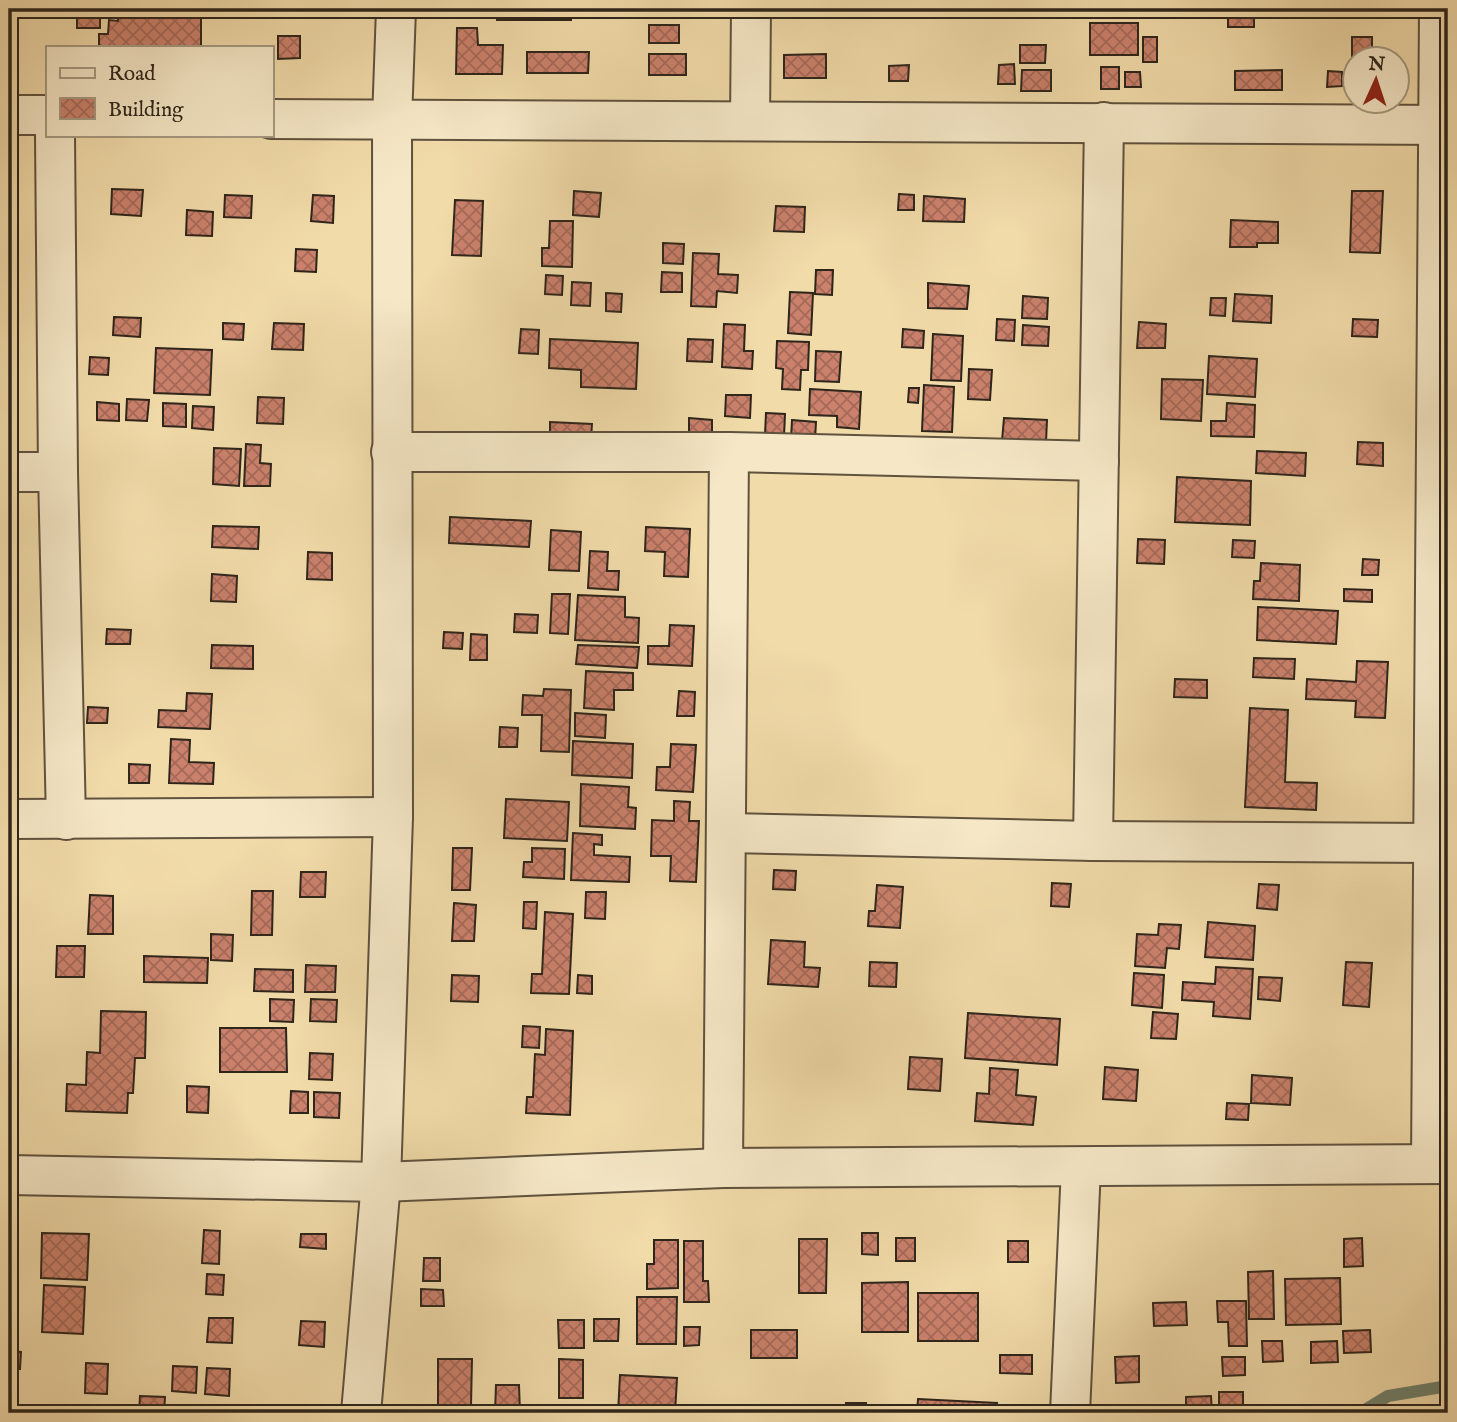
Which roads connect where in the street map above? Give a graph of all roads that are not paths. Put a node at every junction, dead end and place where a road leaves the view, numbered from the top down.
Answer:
1 (397, 9) edge
2 (751, 9) edge
3 (1439, 9) edge
4 (9, 115) edge
5 (46, 115) edge
6 (273, 119) edge
7 (393, 120) junction
8 (750, 120) junction
9 (1104, 122) junction
10 (1443, 125) edge
11 (55, 136) edge
12 (391, 452) junction
13 (729, 452) junction
14 (1098, 461) junction
15 (9, 472) edge
16 (58, 472) junction
17 (393, 817) junction
18 (9, 819) edge
19 (66, 820) junction
20 (727, 833) junction
21 (1093, 841) junction
22 (1432, 844) junction
23 (1440, 1164) edge
24 (1082, 1167) junction
25 (723, 1168) junction
26 (9, 1175) edge
27 (381, 1182) junction
28 (361, 1413) edge
29 (1070, 1413) edge

1 - 7 street
2 - 8 street
3 - 10 street
4 - 5 street
6 - 7 street
7 - 8 street
7 - 12 street
8 - 9 street
9 - 10 street
9 - 14 street
10 - 22 street
11 - 16 street
12 - 13 street
12 - 17 street
13 - 14 street
13 - 20 street
14 - 21 street
15 - 16 street
16 - 19 street
17 - 19 street
17 - 27 street
18 - 19 street
20 - 21 street
20 - 25 street
21 - 22 street
22 - 23 street
23 - 24 street
24 - 25 street
24 - 29 street
25 - 27 street
26 - 27 street
27 - 28 street

